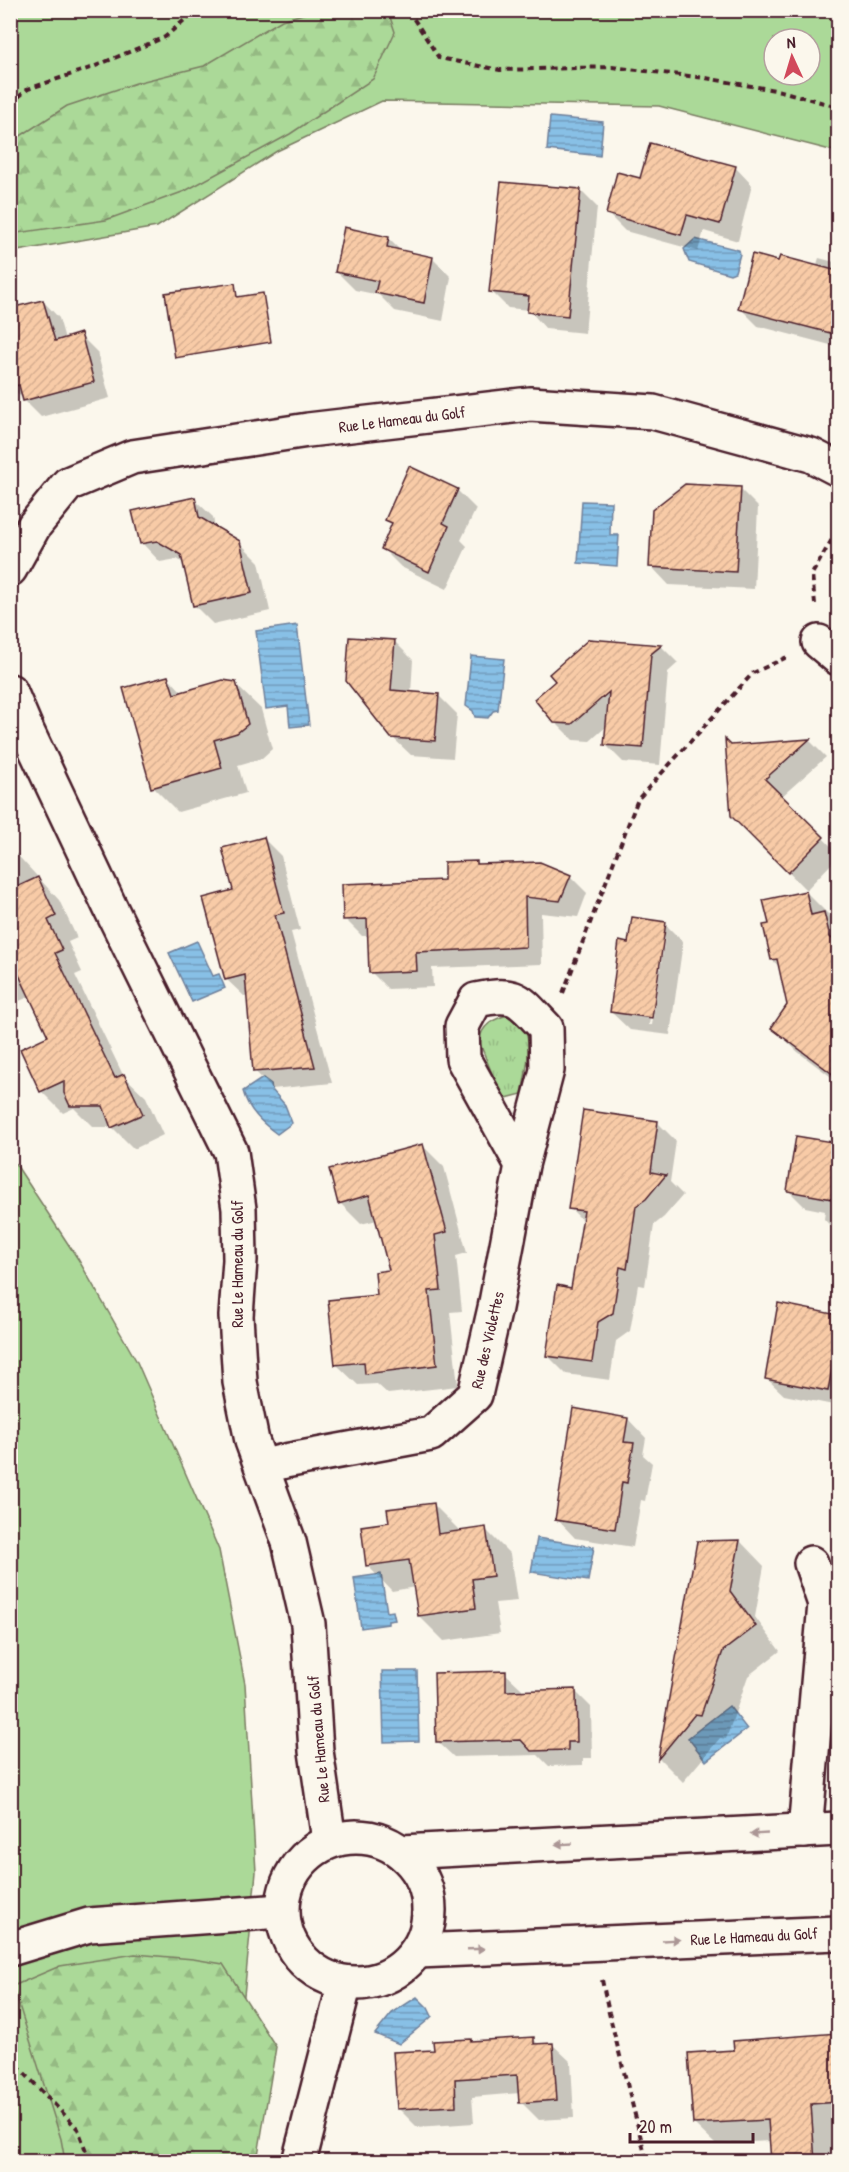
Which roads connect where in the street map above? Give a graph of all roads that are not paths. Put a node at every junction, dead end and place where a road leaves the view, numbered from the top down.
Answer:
1 (838, 469) edge
2 (10, 569) edge
3 (10, 691) edge
4 (522, 1165) junction
5 (262, 1467) junction
6 (811, 1563) dead end
7 (838, 1829) edge
8 (805, 1831) junction
9 (329, 1840) junction
10 (402, 1852) junction
11 (282, 1911) junction
12 (838, 1933) edge
13 (10, 1949) edge
14 (418, 1951) junction
15 (345, 1983) junction
16 (299, 2162) edge

1 - 2 street, Rue Le Hameau du Golf
3 - 5 street, Rue Le Hameau du Golf
4 - 4 street, Rue des Violettes
4 - 5 street, Rue des Violettes
5 - 9 street, Rue Le Hameau du Golf
6 - 8 street
7 - 8 street
8 -> 10 street
9 - 10 street
9 - 11 street
10 - 14 street
11 - 13 street
11 - 15 street
14 -> 12 street, Rue Le Hameau du Golf
14 - 15 street
15 - 16 street

